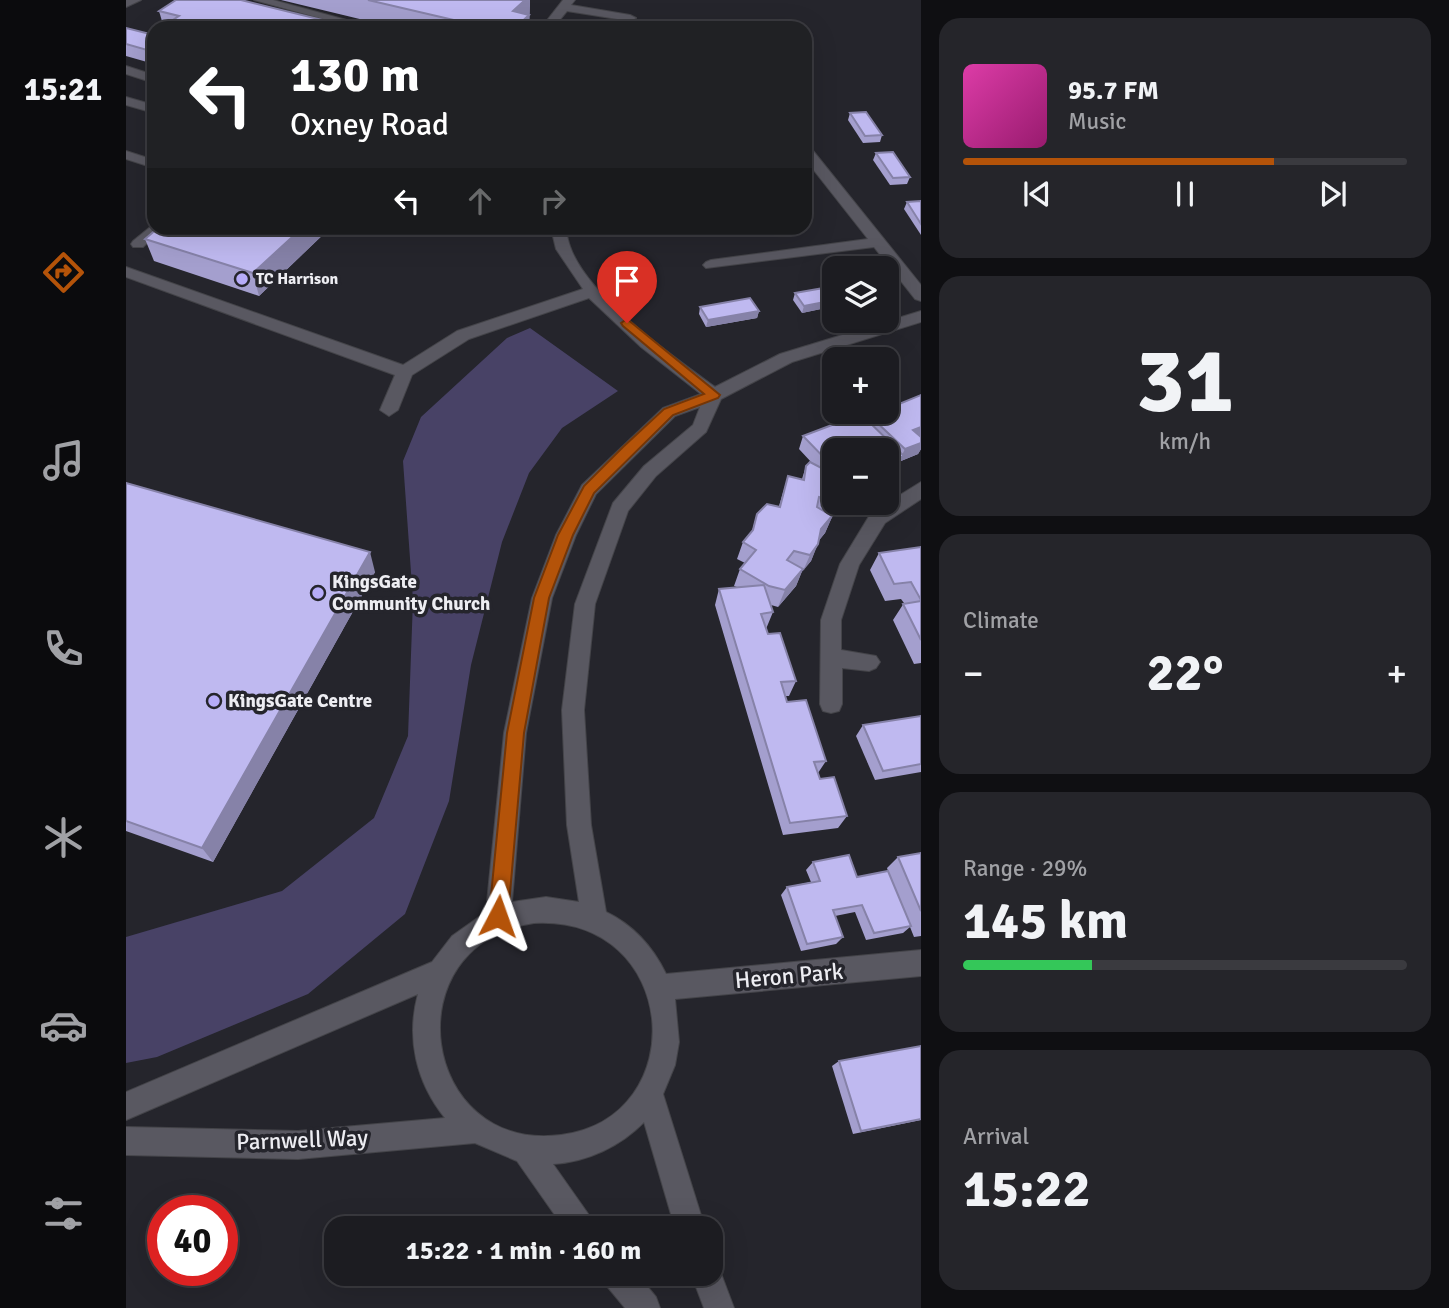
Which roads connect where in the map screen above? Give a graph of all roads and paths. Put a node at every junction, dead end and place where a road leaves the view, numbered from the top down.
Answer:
1 (135, 0) edge
2 (260, 0) edge
3 (567, 3) edge
4 (126, 4) edge
5 (630, 18) edge
6 (342, 21) edge
7 (553, 21) edge
8 (126, 70) edge
9 (147, 77) edge
10 (126, 155) edge
11 (147, 162) edge
12 (812, 163) edge
13 (148, 235) edge
14 (558, 235) edge
15 (876, 242) junction
16 (138, 244) dead end
17 (711, 265) dead end
18 (126, 272) edge
19 (590, 292) junction
20 (920, 296) edge
21 (920, 316) edge
22 (405, 372) junction
23 (714, 395) junction
24 (389, 410) dead end
25 (920, 489) edge
26 (831, 658) junction
27 (869, 662) dead end
28 (831, 704) dead end
29 (498, 916) junction
30 (594, 918) junction
31 (920, 963) edge
32 (441, 971) junction
33 (657, 988) junction
34 (649, 1093) junction
35 (126, 1106) edge
36 (477, 1129) junction
37 (126, 1141) edge
38 (528, 1153) junction
39 (572, 1216) edge
40 (686, 1216) edge
41 (627, 1286) edge
42 (711, 1286) edge
43 (645, 1308) edge
44 (719, 1308) edge

1 - 4 street
2 - 6 street
3 - 5 street
3 - 7 street
8 - 9 street
10 - 11 street
12 - 15 street
13 - 16 street
14 - 19 street
15 - 17 street
15 - 20 street
18 - 22 street
19 - 22 street
19 - 23 street
21 - 23 street
22 - 24 street
23 - 29 street
23 - 30 street
25 - 26 street
26 - 27 street
26 - 28 street
29 - 30 street
29 - 32 street
30 - 33 street
31 - 33 street, Heron Park
32 - 35 street
32 - 36 street
33 - 34 street
34 - 38 street
34 - 40 street
36 - 37 street, Parnwell Way
36 - 38 street
38 - 39 street
41 - 43 street
42 - 44 street

